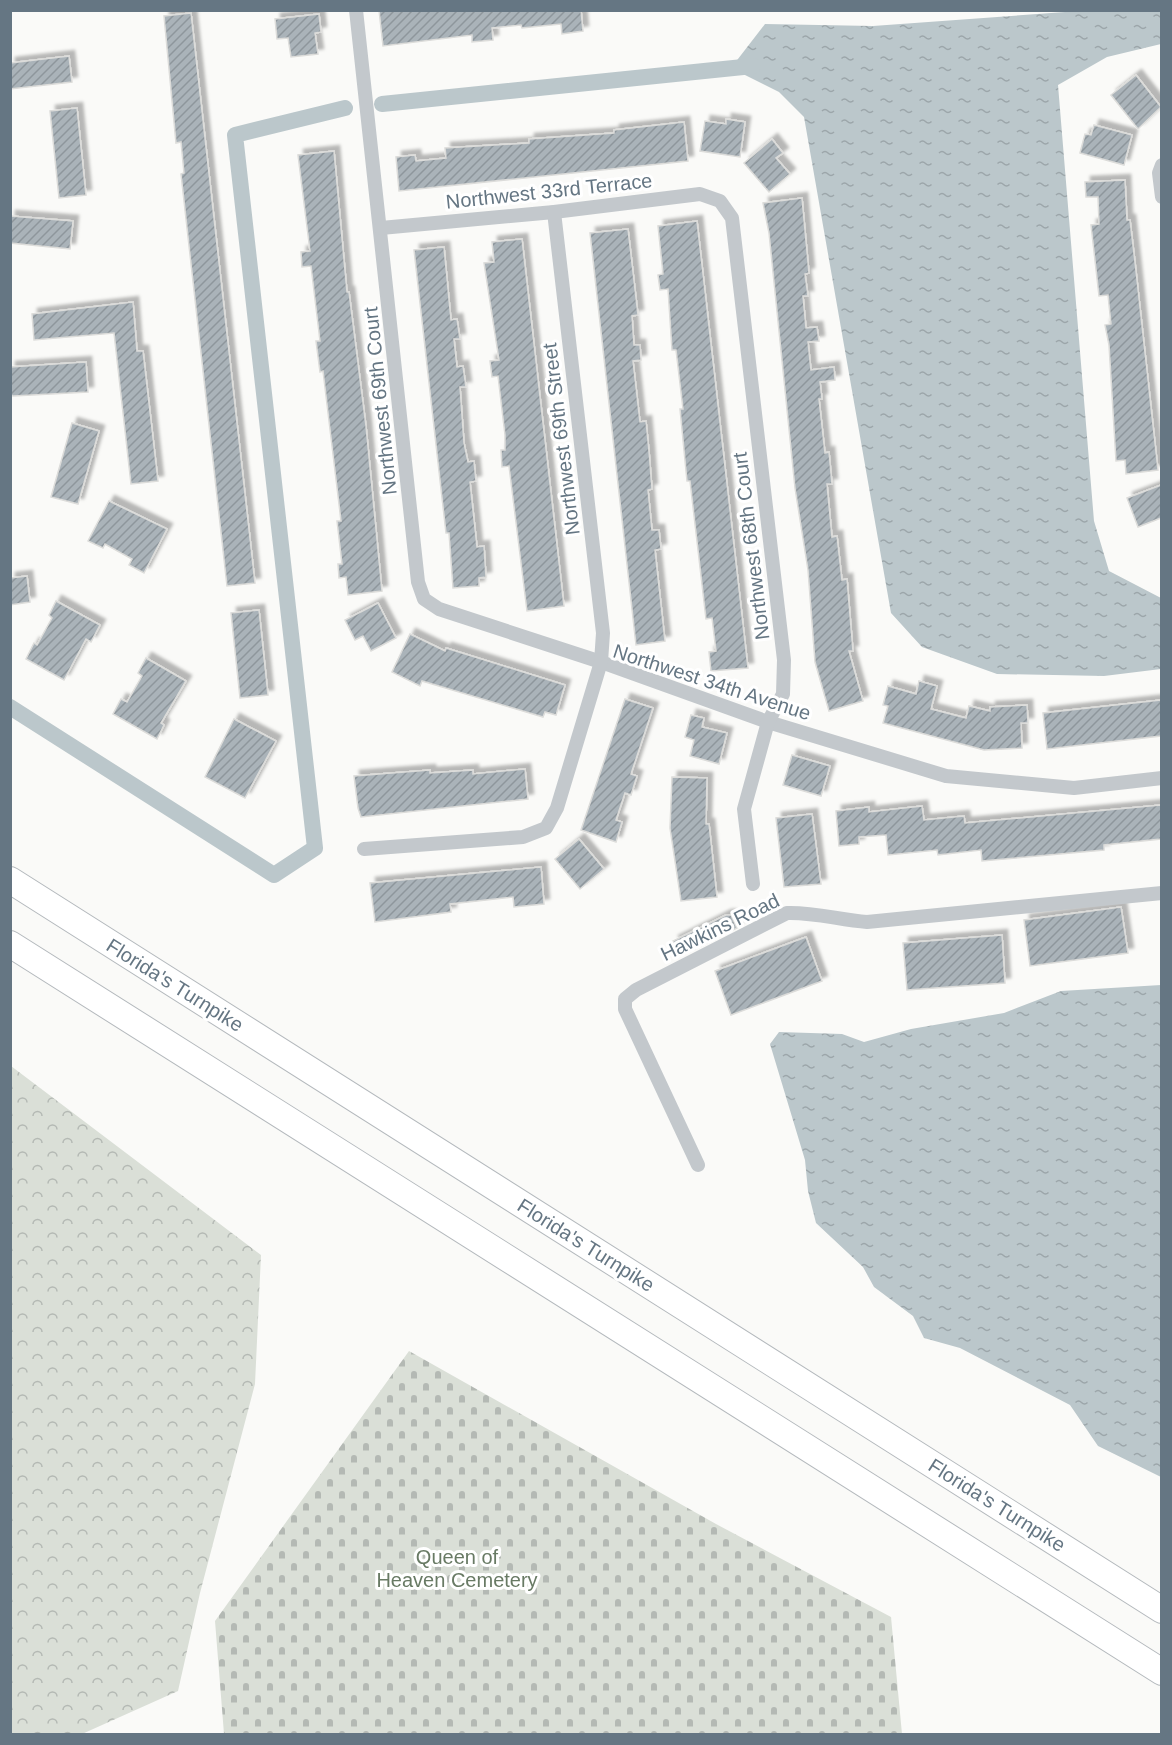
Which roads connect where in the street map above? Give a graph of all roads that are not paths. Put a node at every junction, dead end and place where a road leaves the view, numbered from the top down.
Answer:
1 (357, 10) edge
2 (1161, 165) edge
3 (1161, 197) edge
4 (720, 201) joint
5 (554, 212) junction
6 (381, 228) junction
7 (601, 662) junction
8 (768, 722) junction
9 (1161, 778) edge
10 (364, 849) dead end
11 (10, 880) edge
12 (753, 884) dead end
13 (1161, 893) edge
14 (10, 944) edge
15 (698, 1165) dead end
16 (1161, 1610) edge
17 (1161, 1672) edge

1 - 6 street, Northwest 69th Court
2 - 3 street
4 - 5 street, Northwest 33rd Terrace
4 - 8 street, Northwest 68th Court
5 - 6 street, Northwest 33rd Terrace
5 - 7 street, Northwest 69th Street
6 - 7 street, Northwest 69th Court
7 - 8 street, Northwest 34th Avenue
7 - 10 street, Northwest 34th Avenue
8 - 9 street, Northwest 34th Avenue
8 - 12 street, Northwest 68th Court
11 - 16 highway, Florida's Turnpike
13 - 15 street, Hawkins Road
14 - 17 highway

